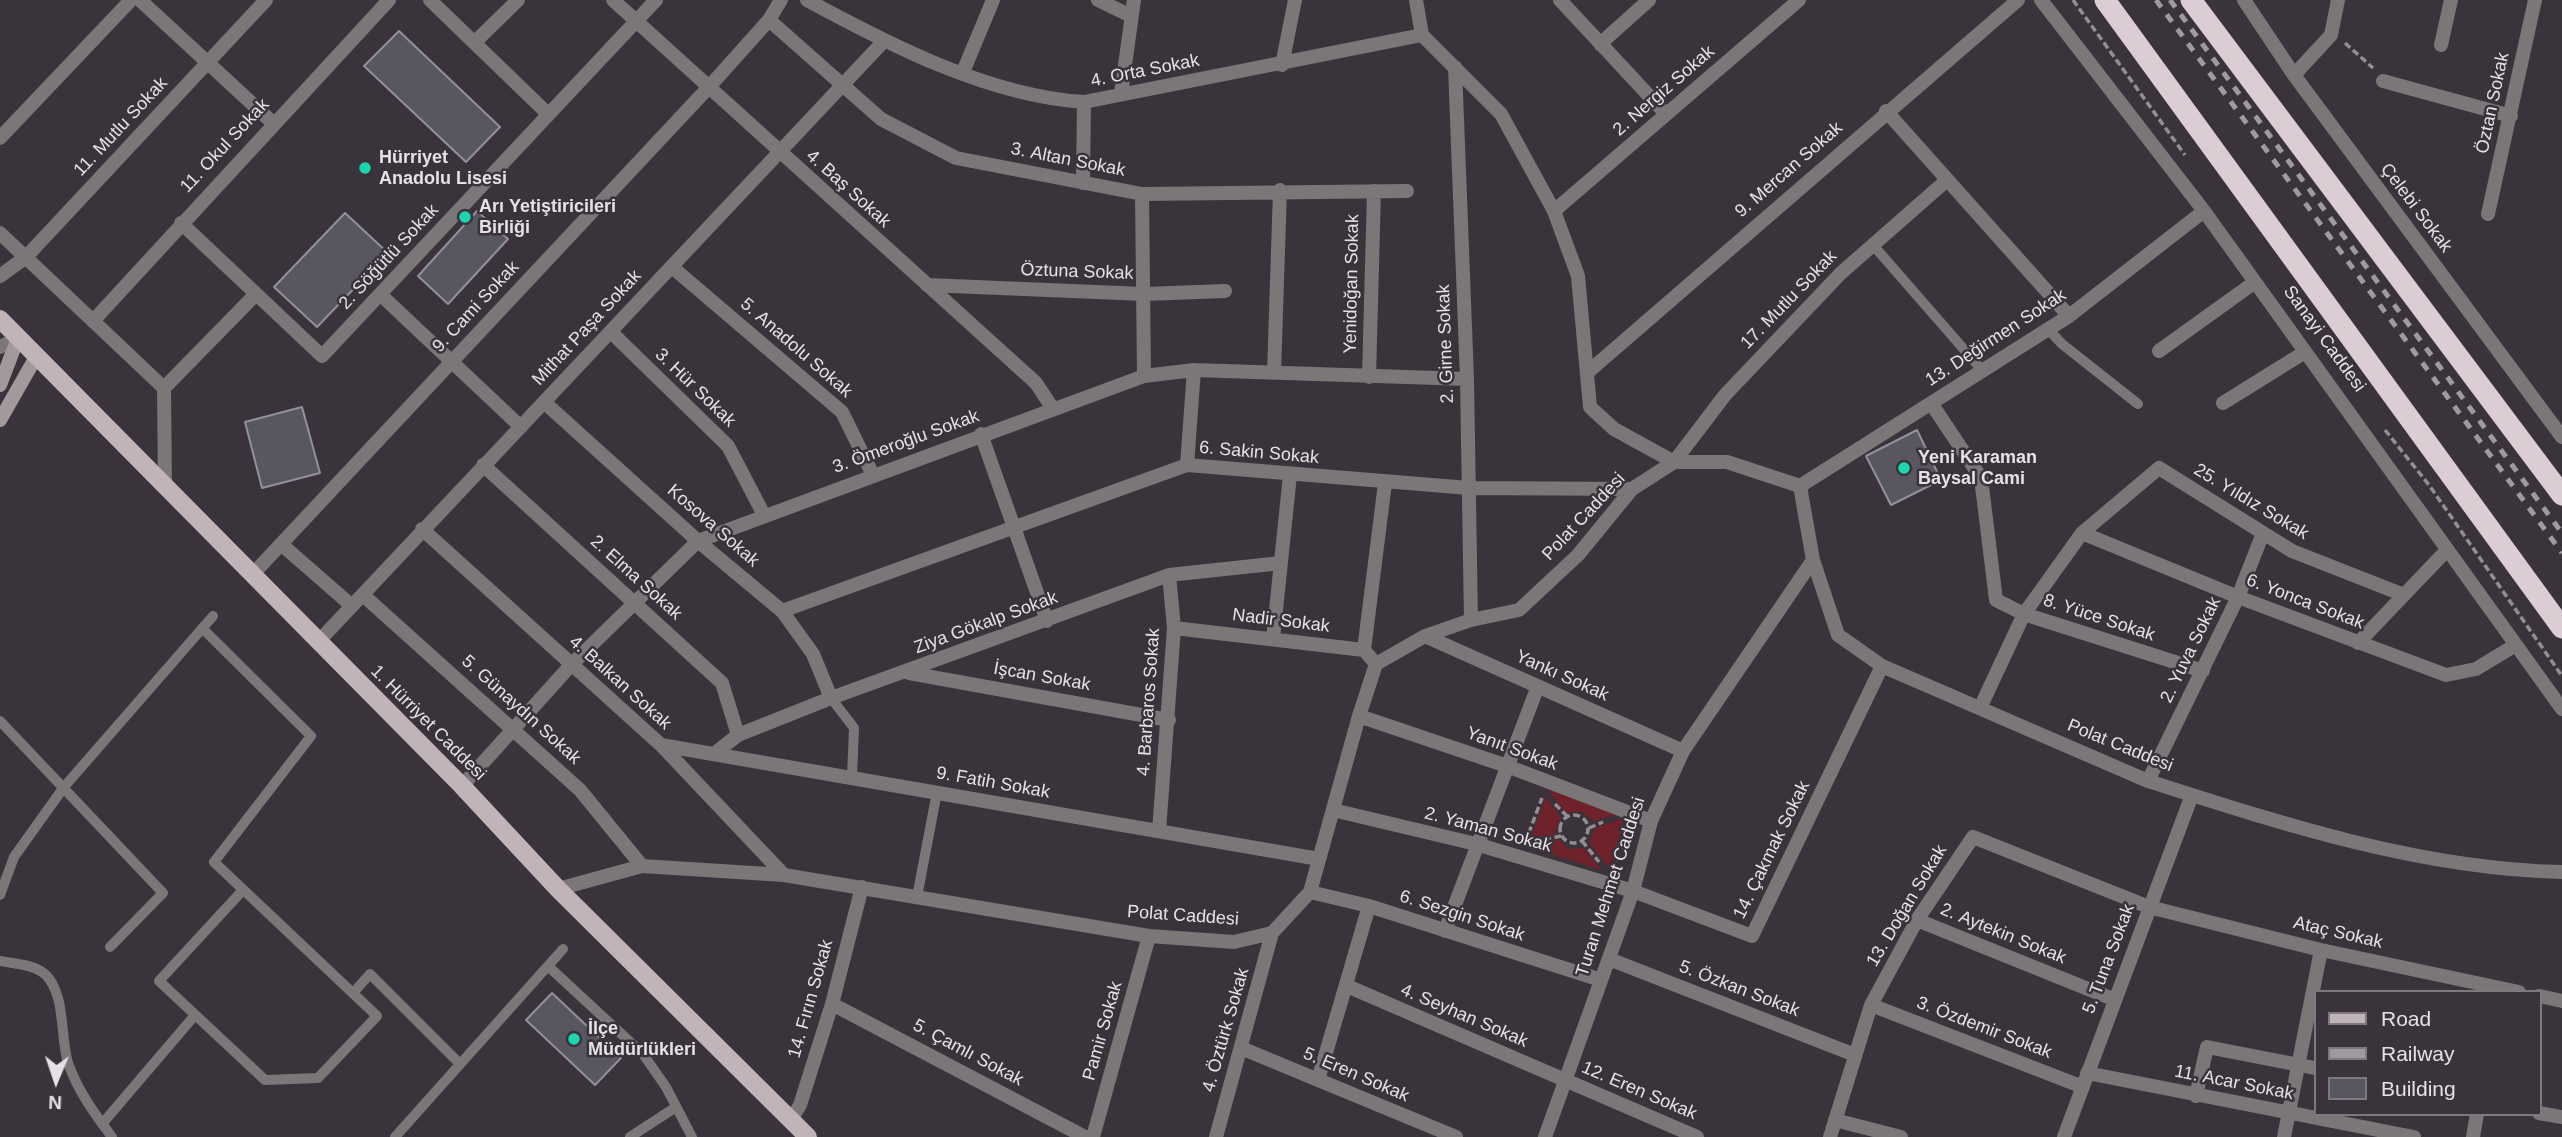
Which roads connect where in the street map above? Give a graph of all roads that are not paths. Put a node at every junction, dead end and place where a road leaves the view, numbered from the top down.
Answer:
1 (131, 0) edge
2 (140, 0) edge
3 (267, 0) edge
4 (388, 0) edge
5 (430, 0) edge
6 (518, 0) edge
7 (613, 0) edge
8 (656, 0) edge
9 (781, 0) edge
10 (807, 0) edge
11 (993, 0) edge
12 (1098, 0) edge
13 (1134, 0) edge
14 (1295, 0) edge
15 (1416, 0) edge
16 (1560, 0) edge
17 (1649, 0) edge
18 (1799, 0) edge
19 (2018, 0) edge
20 (2041, 0) edge
21 (2105, 0) edge
22 (2191, 0) edge
23 (2244, 0) edge
24 (2338, 0) edge
25 (2451, 0) edge
26 (2535, 0) edge
27 (1131, 16) junction
28 (769, 20) junction
29 (636, 21) junction
30 (1422, 35) junction
31 (884, 41) junction
32 (475, 42) junction
33 (1600, 44) junction
34 (2441, 45) dead end
35 (207, 63) junction
36 (1282, 65) junction
37 (1455, 67) junction
38 (963, 72) junction
39 (2294, 75) junction
40 (2383, 80) road end
41 (843, 85) junction
42 (708, 88) junction
43 (1121, 94) junction
44 (1084, 103) junction
45 (1886, 111) junction
46 (547, 113) junction
47 (1666, 114) junction
48 (2511, 116) junction
49 (272, 123) junction
50 (0, 138) edge
51 (780, 154) junction
52 (1947, 180) junction
53 (1083, 183) junction
54 (1280, 190) junction
55 (1374, 191) junction
56 (1407, 191) dead end
57 (1142, 194) junction
58 (1554, 211) junction
59 (2204, 211) junction
60 (2488, 214) dead end
61 (181, 223) junction
62 (0, 233) edge
63 (1873, 245) junction
64 (26, 257) junction
65 (672, 267) junction
66 (0, 276) edge
67 (2255, 282) junction
68 (927, 285) junction
69 (1225, 291) dead end
70 (256, 294) junction
71 (1144, 294) junction
72 (381, 295) junction
73 (2069, 316) junction
74 (0, 319) edge
75 (93, 321) junction
76 (2049, 329) junction
77 (0, 331) edge
78 (611, 332) junction
79 (18, 338) junction
80 (0, 347) edge
81 (2159, 351) dead end
82 (2305, 352) junction
83 (36, 357) junction
84 (452, 361) junction
85 (1194, 370) junction
86 (1983, 370) junction
87 (1588, 372) junction
88 (1274, 373) junction
89 (1144, 376) junction
90 (1369, 377) junction
91 (1467, 379) junction
92 (0, 384) edge
93 (163, 388) junction
94 (544, 402) junction
95 (1931, 403) junction
96 (2223, 403) dead end
97 (2138, 404) dead end
98 (1053, 408) junction
99 (0, 421) edge
100 (521, 427) junction
101 (2559, 427) edge
102 (981, 434) junction
103 (1674, 462) junction
104 (483, 465) junction
105 (1187, 465) junction
106 (873, 475) junction
107 (1290, 475) junction
108 (1385, 483) junction
109 (1800, 486) junction
110 (164, 487) junction
111 (1469, 488) junction
112 (1632, 489) junction
113 (2562, 495) edge
114 (764, 515) junction
115 (1014, 528) junction
116 (422, 529) junction
117 (2082, 533) junction
118 (2263, 533) junction
119 (698, 541) junction
120 (281, 544) junction
121 (2446, 550) junction
122 (1813, 560) junction
123 (1281, 564) junction
124 (252, 575) junction
125 (1168, 575) junction
126 (363, 595) junction
127 (2404, 596) junction
128 (2238, 597) junction
129 (634, 602) junction
130 (352, 606) junction
131 (782, 611) junction
132 (2024, 614) junction
133 (213, 616) dead end
134 (1471, 620) junction
135 (1046, 621) junction
136 (202, 628) junction
137 (1174, 628) junction
138 (2562, 628) edge
139 (1425, 636) junction
140 (1273, 639) junction
141 (318, 642) junction
142 (2358, 643) junction
143 (2514, 646) junction
144 (1364, 650) junction
145 (1376, 664) junction
146 (571, 665) junction
147 (1882, 666) junction
148 (2203, 671) junction
149 (907, 673) junction
150 (1538, 686) junction
151 (831, 698) junction
152 (1980, 708) junction
153 (2562, 709) edge
154 (1359, 716) junction
155 (1169, 720) junction
156 (0, 721) edge
157 (513, 726) junction
158 (738, 735) junction
159 (661, 746) junction
160 (1683, 751) junction
161 (715, 753) junction
162 (1507, 766) junction
163 (852, 777) junction
164 (2148, 781) junction
165 (461, 786) junction
166 (64, 788) junction
167 (937, 792) junction
168 (2192, 795) junction
169 (1332, 810) junction
170 (1651, 821) junction
171 (1158, 831) junction
172 (1475, 844) junction
173 (1319, 859) junction
174 (642, 866) junction
175 (2562, 872) edge
176 (784, 875) junction
177 (862, 887) junction
178 (558, 889) junction
179 (243, 890) junction
180 (1633, 891) junction
181 (1310, 892) junction
182 (0, 895) edge
183 (917, 897) junction
184 (1369, 906) junction
185 (2149, 907) junction
186 (1917, 920) junction
187 (1445, 931) junction
188 (1272, 933) junction
189 (1149, 936) junction
190 (110, 947) dead end
191 (563, 949) dead end
192 (2321, 950) junction
193 (1609, 959) junction
194 (0, 961) edge
195 (548, 966) junction
196 (1601, 980) junction
197 (1347, 986) junction
198 (2510, 990) edge
199 (353, 993) junction
200 (2541, 996) edge
201 (2113, 999) junction
202 (2562, 1001) edge
203 (832, 1004) junction
204 (1871, 1005) junction
205 (195, 1015) junction
206 (1241, 1048) junction
207 (1855, 1055) junction
208 (460, 1064) junction
209 (2298, 1065) junction
210 (2314, 1068) edge
211 (1318, 1080) junction
212 (2085, 1080) junction
213 (1566, 1081) junction
214 (2196, 1096) junction
215 (676, 1107) junction
216 (2289, 1113) junction
217 (2541, 1113) edge
218 (2477, 1116) edge
219 (2562, 1117) edge
220 (791, 1120) junction
221 (1835, 1120) junction
222 (102, 1124) junction
223 (112, 1137) edge
224 (395, 1137) edge
225 (630, 1137) edge
226 (692, 1137) edge
227 (808, 1137) edge
228 (1085, 1137) edge
229 (1093, 1137) edge
230 (1216, 1137) edge
231 (1456, 1137) edge
232 (1545, 1137) edge
233 (1697, 1137) edge
234 (1830, 1137) edge
235 (1901, 1137) edge
236 (2064, 1137) edge
237 (2284, 1137) edge
238 (2414, 1137) edge
239 (2473, 1137) edge

1 - 50 street
2 - 35 street
3 - 35 street, 11. Mutlu Sokak
4 - 49 street, 11. Okul Sokak
5 - 32 street
6 - 32 street
7 - 29 street, 4. Baş Sokak
8 - 29 street, 2. Söğütlü Sokak
9 - 28 street, 9. Cami Sokak
10 - 31 street, 4. Orta Sokak
11 - 38 street
12 - 27 street
13 - 27 street
14 - 36 street
15 - 30 street
16 - 33 street
17 - 33 street
18 - 47 street, 2. Nergiz Sokak
19 - 45 street, 9. Mercan Sokak
20 - 59 street, Sanayi Caddesi
21 - 138 highway, Sanayi Caddesi
22 - 113 highway
23 - 39 street, Çelebi Sokak
24 - 39 street
25 - 34 street
26 - 48 street, Öztan Sokak
27 - 43 street
28 - 41 street, 3. Altan Sokak
28 - 42 street, 9. Cami Sokak
29 - 42 street, 4. Baş Sokak
29 - 46 street, 2. Söğütlü Sokak
30 - 36 street, 4. Orta Sokak
30 - 37 street
31 - 38 street, 4. Orta Sokak
31 - 41 street, Mithat Paşa Sokak
32 - 46 street
33 - 47 street
35 - 49 street
35 - 64 street, 11. Mutlu Sokak
36 - 43 street, 4. Orta Sokak
37 - 58 street
37 - 91 street, 2. Girne Sokak
38 - 44 street, 4. Orta Sokak
39 - 101 street, Çelebi Sokak
40 - 48 street
41 - 51 street, Mithat Paşa Sokak
41 - 53 street, 3. Altan Sokak
42 - 51 street, 4. Baş Sokak
42 - 84 street, 9. Cami Sokak
43 - 44 street, 4. Orta Sokak
44 - 53 street
45 - 52 street
45 - 87 street, 9. Mercan Sokak
46 - 72 street, 2. Söğütlü Sokak
47 - 58 street, 2. Nergiz Sokak
48 - 60 street, Öztan Sokak
49 - 61 street, 11. Okul Sokak
51 - 65 street, Mithat Paşa Sokak
51 - 68 street, 4. Baş Sokak
52 - 63 street, 17. Mutlu Sokak
52 - 73 street
53 - 57 street, 3. Altan Sokak
54 - 55 street, 3. Altan Sokak
54 - 57 street, 3. Altan Sokak
54 - 88 street
55 - 56 street, 3. Altan Sokak
55 - 90 street, Yenidoğan Sokak
57 - 71 street
58 - 87 street
59 - 67 street, Sanayi Caddesi
59 - 73 street, 13. Değirmen Sokak
61 - 70 street
61 - 75 street, 11. Okul Sokak
62 - 64 street
63 - 86 lane
63 - 103 street, 17. Mutlu Sokak
64 - 66 street, 11. Mutlu Sokak
64 - 75 street
65 - 78 street, Mithat Paşa Sokak
65 - 106 street, 5. Anadolu Sokak
67 - 81 street
67 - 82 street, Sanayi Caddesi
68 - 71 street, Öztuna Sokak
68 - 98 street, 4. Baş Sokak
69 - 71 street, Öztuna Sokak
70 - 72 street, 2. Söğütlü Sokak
70 - 93 street
71 - 89 street
72 - 84 street
73 - 76 street, 13. Değirmen Sokak
74 - 79 main road, 1. Hürriyet Caddesi
75 - 93 street
76 - 86 street, 13. Değirmen Sokak
76 - 97 lane
77 - 79 main road, 1. Hürriyet Caddesi
78 - 94 street, Mithat Paşa Sokak
78 - 114 street, 3. Hür Sokak
79 - 80 street
79 - 83 main road, 1. Hürriyet Caddesi
79 - 92 main road
82 - 96 street
82 - 121 street, Sanayi Caddesi
83 - 99 main road
83 - 110 main road, 1. Hürriyet Caddesi
84 - 100 street
84 - 120 street, 9. Cami Sokak
85 - 88 street, 3. Ömeroğlu Sokak
85 - 89 street, 3. Ömeroğlu Sokak
85 - 105 street
86 - 95 street, 13. Değirmen Sokak
87 - 103 street
88 - 90 street, 3. Ömeroğlu Sokak
89 - 98 street, 3. Ömeroğlu Sokak
90 - 91 street, 3. Ömeroğlu Sokak
91 - 111 street, 2. Girne Sokak
93 - 110 street
94 - 100 street, Mithat Paşa Sokak
94 - 119 street, Kosova Sokak
95 - 109 street, 13. Değirmen Sokak
95 - 132 street, 8. Yüce Sokak
98 - 102 street, 3. Ömeroğlu Sokak
100 - 104 street, Mithat Paşa Sokak
102 - 106 street, 3. Ömeroğlu Sokak
102 - 115 street
103 - 109 street
103 - 112 street, Polat Caddesi
104 - 116 street, Mithat Paşa Sokak
104 - 129 street, 2. Elma Sokak
105 - 107 street, 6. Sakin Sokak
105 - 115 street, 6. Sakin Sokak
106 - 114 street, 3. Ömeroğlu Sokak
107 - 108 street, 6. Sakin Sokak
107 - 123 street
108 - 111 street, 6. Sakin Sokak
108 - 144 street
109 - 122 street, Polat Caddesi
110 - 124 main road, 1. Hürriyet Caddesi
111 - 112 street, 6. Sakin Sokak
111 - 134 street, 2. Girne Sokak
112 - 134 street, Polat Caddesi
114 - 119 street, 3. Ömeroğlu Sokak
115 - 131 street, 6. Sakin Sokak
115 - 135 street
116 - 126 street, Mithat Paşa Sokak
116 - 146 street, 4. Balkan Sokak
117 - 118 street, 25. Yıldız Sokak
117 - 128 street, 6. Yonca Sokak
117 - 132 street
118 - 127 street, 25. Yıldız Sokak
118 - 128 street, 2. Yuva Sokak
119 - 129 street, 3. Ömeroğlu Sokak
119 - 131 street, Kosova Sokak
120 - 124 street, 9. Cami Sokak
120 - 130 street
121 - 127 street
121 - 143 street, Sanayi Caddesi
122 - 147 street, Polat Caddesi
122 - 160 street, Turan Mehmet Caddesi
123 - 125 street, Ziya Gökalp Sokak
123 - 140 street
124 - 141 main road, 1. Hürriyet Caddesi
125 - 135 street, Ziya Gökalp Sokak
125 - 137 street, 4. Barbaros Sokak
126 - 130 street, Mithat Paşa Sokak
126 - 157 street, 5. Günaydın Sokak
127 - 142 street
128 - 142 street, 6. Yonca Sokak
128 - 148 street, 2. Yuva Sokak
129 - 146 street, 3. Ömeroğlu Sokak
129 - 158 street, 2. Elma Sokak
130 - 141 street, Mithat Paşa Sokak
131 - 151 street, Kosova Sokak
132 - 148 street, 8. Yüce Sokak
132 - 152 street
133 - 136 lane
134 - 139 street, Polat Caddesi
135 - 149 street, Ziya Gökalp Sokak
136 - 166 lane
136 - 179 lane
137 - 140 street, Nadir Sokak
137 - 155 street, 4. Barbaros Sokak
139 - 145 street, Polat Caddesi
139 - 150 street, Yankı Sokak
140 - 144 street, Nadir Sokak
141 - 165 main road, 1. Hürriyet Caddesi
142 - 143 street, 6. Yonca Sokak
143 - 153 street, Sanayi Caddesi
144 - 145 street
145 - 154 street
146 - 157 street, 3. Ömeroğlu Sokak
146 - 159 street, 4. Balkan Sokak
147 - 152 street, Polat Caddesi
147 - 180 street, 14. Çakmak Sokak
148 - 164 street, 2. Yuva Sokak
149 - 151 street, Ziya Gökalp Sokak
149 - 155 street, İşcan Sokak
150 - 160 street, Yankı Sokak
150 - 162 street
151 - 158 street, Ziya Gökalp Sokak
151 - 163 lane
152 - 164 street, Polat Caddesi
154 - 162 street, Yanıt Sokak
154 - 169 street
155 - 171 street, 4. Barbaros Sokak
156 - 166 lane
157 - 165 street, 3. Ömeroğlu Sokak
157 - 174 street, 5. Günaydın Sokak
158 - 161 street, Ziya Gökalp Sokak
159 - 161 street, 9. Fatih Sokak
159 - 176 street, 4. Balkan Sokak
160 - 170 street, Turan Mehmet Caddesi
161 - 163 street, 9. Fatih Sokak
162 - 170 street, Yanıt Sokak
162 - 172 street
163 - 167 street, 9. Fatih Sokak
164 - 168 street, Polat Caddesi
165 - 178 main road, 1. Hürriyet Caddesi
166 - 182 lane
166 - 190 lane
167 - 171 street, 9. Fatih Sokak
167 - 183 lane
168 - 175 street, Polat Caddesi
168 - 185 street, 5. Tuna Sokak
169 - 172 street, 2. Yaman Sokak
169 - 173 street
170 - 180 street, Turan Mehmet Caddesi
171 - 173 street, 9. Fatih Sokak
172 - 180 street, 2. Yaman Sokak
172 - 187 street
173 - 181 street
174 - 176 street, Polat Caddesi
174 - 178 street, Polat Caddesi
176 - 177 street, Polat Caddesi
177 - 183 street, Polat Caddesi
177 - 203 street, 14. Fırın Sokak
178 - 220 main road, 1. Hürriyet Caddesi
179 - 199 lane
179 - 205 lane
180 - 193 street, Turan Mehmet Caddesi
181 - 184 street, 6. Sezgin Sokak
181 - 188 street
183 - 189 street, Polat Caddesi
184 - 187 street, 6. Sezgin Sokak
184 - 197 street
185 - 186 street, 13. Doğan Sokak
185 - 192 street, Ataç Sokak
185 - 201 street, 5. Tuna Sokak
186 - 201 street, 2. Aytekin Sokak
186 - 204 street, 13. Doğan Sokak
187 - 196 street, 6. Sezgin Sokak
188 - 189 street, Polat Caddesi
188 - 206 street, 4. Öztürk Sokak
189 - 229 street, Pamir Sokak
191 - 195 lane
192 - 198 street, Ataç Sokak
192 - 209 street
193 - 196 street, Turan Mehmet Caddesi
193 - 207 street, 5. Özkan Sokak
194 - 222 lane
195 - 208 lane
195 - 215 lane
196 - 213 street, Turan Mehmet Caddesi
197 - 211 street
197 - 213 street, 4. Seyhan Sokak
199 - 205 lane
199 - 208 lane
200 - 202 street
201 - 212 street, 5. Tuna Sokak
203 - 220 street, 14. Fırın Sokak
203 - 228 street, 5. Çamlı Sokak
204 - 207 street, 13. Doğan Sokak
204 - 212 street, 3. Özdemir Sokak
205 - 222 lane
206 - 211 street, 5. Eren Sokak
206 - 230 street, 4. Öztürk Sokak
207 - 221 street, 13. Doğan Sokak
208 - 224 lane
209 - 210 street
209 - 214 street
209 - 216 street
211 - 231 street, 5. Eren Sokak
212 - 214 street, 11. Acar Sokak
212 - 236 street, 5. Tuna Sokak
213 - 232 street, Turan Mehmet Caddesi
213 - 233 street, 12. Eren Sokak
214 - 216 street, 11. Acar Sokak
215 - 225 lane
215 - 226 lane
216 - 237 street
216 - 238 street, 11. Acar Sokak
217 - 219 street
218 - 239 street
220 - 227 main road, 1. Hürriyet Caddesi
221 - 234 street, 13. Doğan Sokak
221 - 235 street
222 - 223 lane

